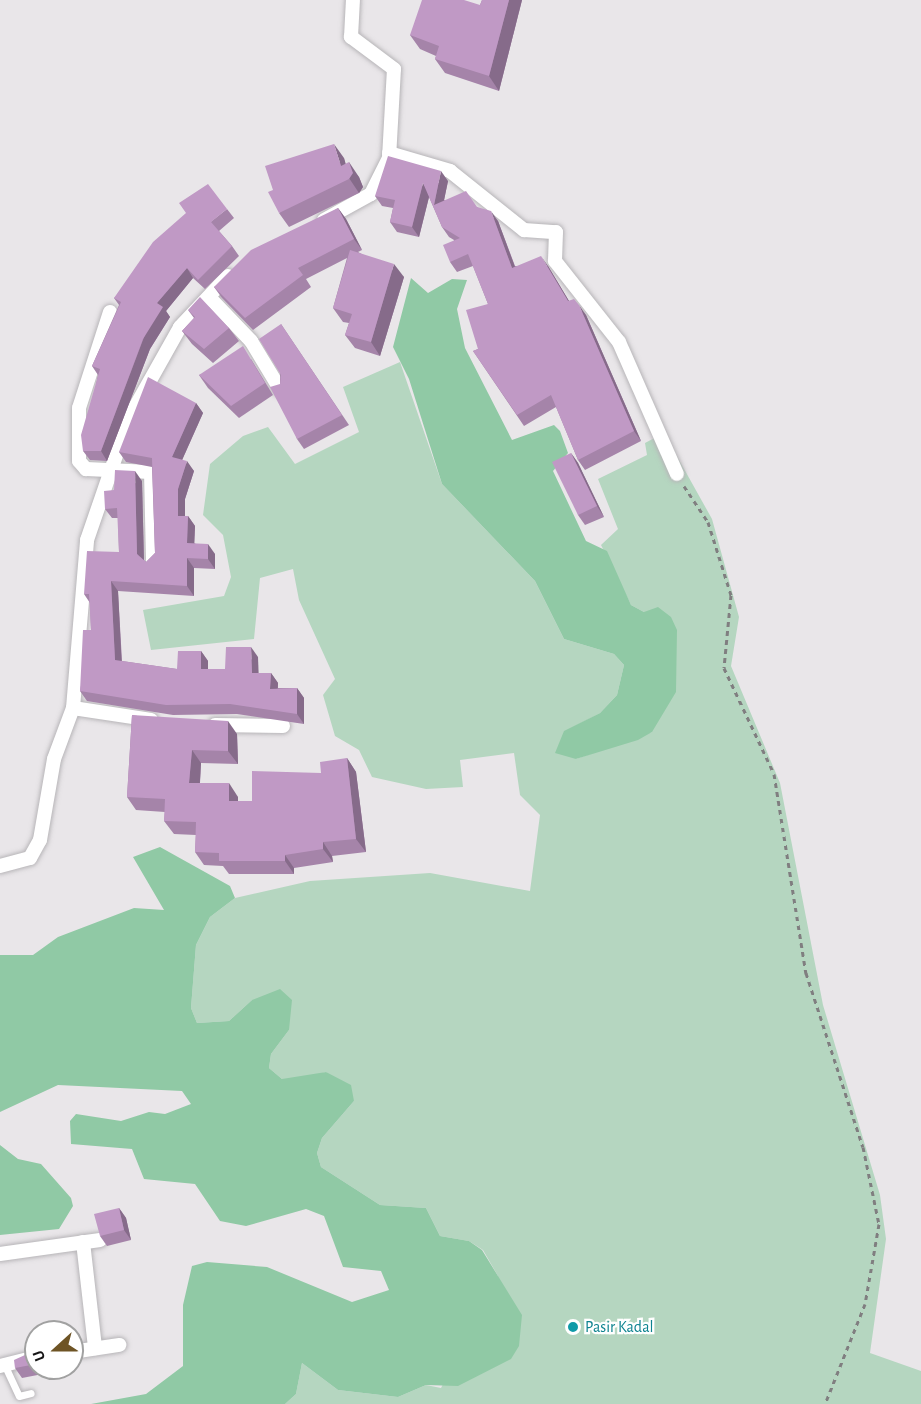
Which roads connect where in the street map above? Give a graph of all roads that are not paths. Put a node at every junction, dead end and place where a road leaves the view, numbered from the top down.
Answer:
1 (353, 0) edge
2 (389, 153) junction
3 (314, 225) edge
4 (237, 269) edge
5 (208, 297) junction
6 (110, 312) dead end
7 (280, 389) edge
8 (115, 466) junction
9 (677, 474) road end
10 (153, 563) edge
11 (73, 708) junction
12 (172, 724) edge
13 (193, 725) edge
14 (283, 726) dead end
15 (0, 866) edge
16 (99, 1240) edge
17 (83, 1242) junction
18 (0, 1254) edge
19 (119, 1345) dead end
20 (95, 1348) junction
21 (84, 1350) edge
22 (24, 1360) edge
23 (2, 1365) edge
24 (31, 1393) dead end

1 - 2 street
2 - 3 street
2 - 9 street
4 - 5 street
5 - 7 street
5 - 8 street
6 - 8 street
8 - 10 street
8 - 11 street
11 - 12 street
11 - 15 street
13 - 14 street
16 - 17 street
17 - 18 street
17 - 20 street
19 - 20 street
20 - 21 street
22 - 23 street
23 - 24 lane

